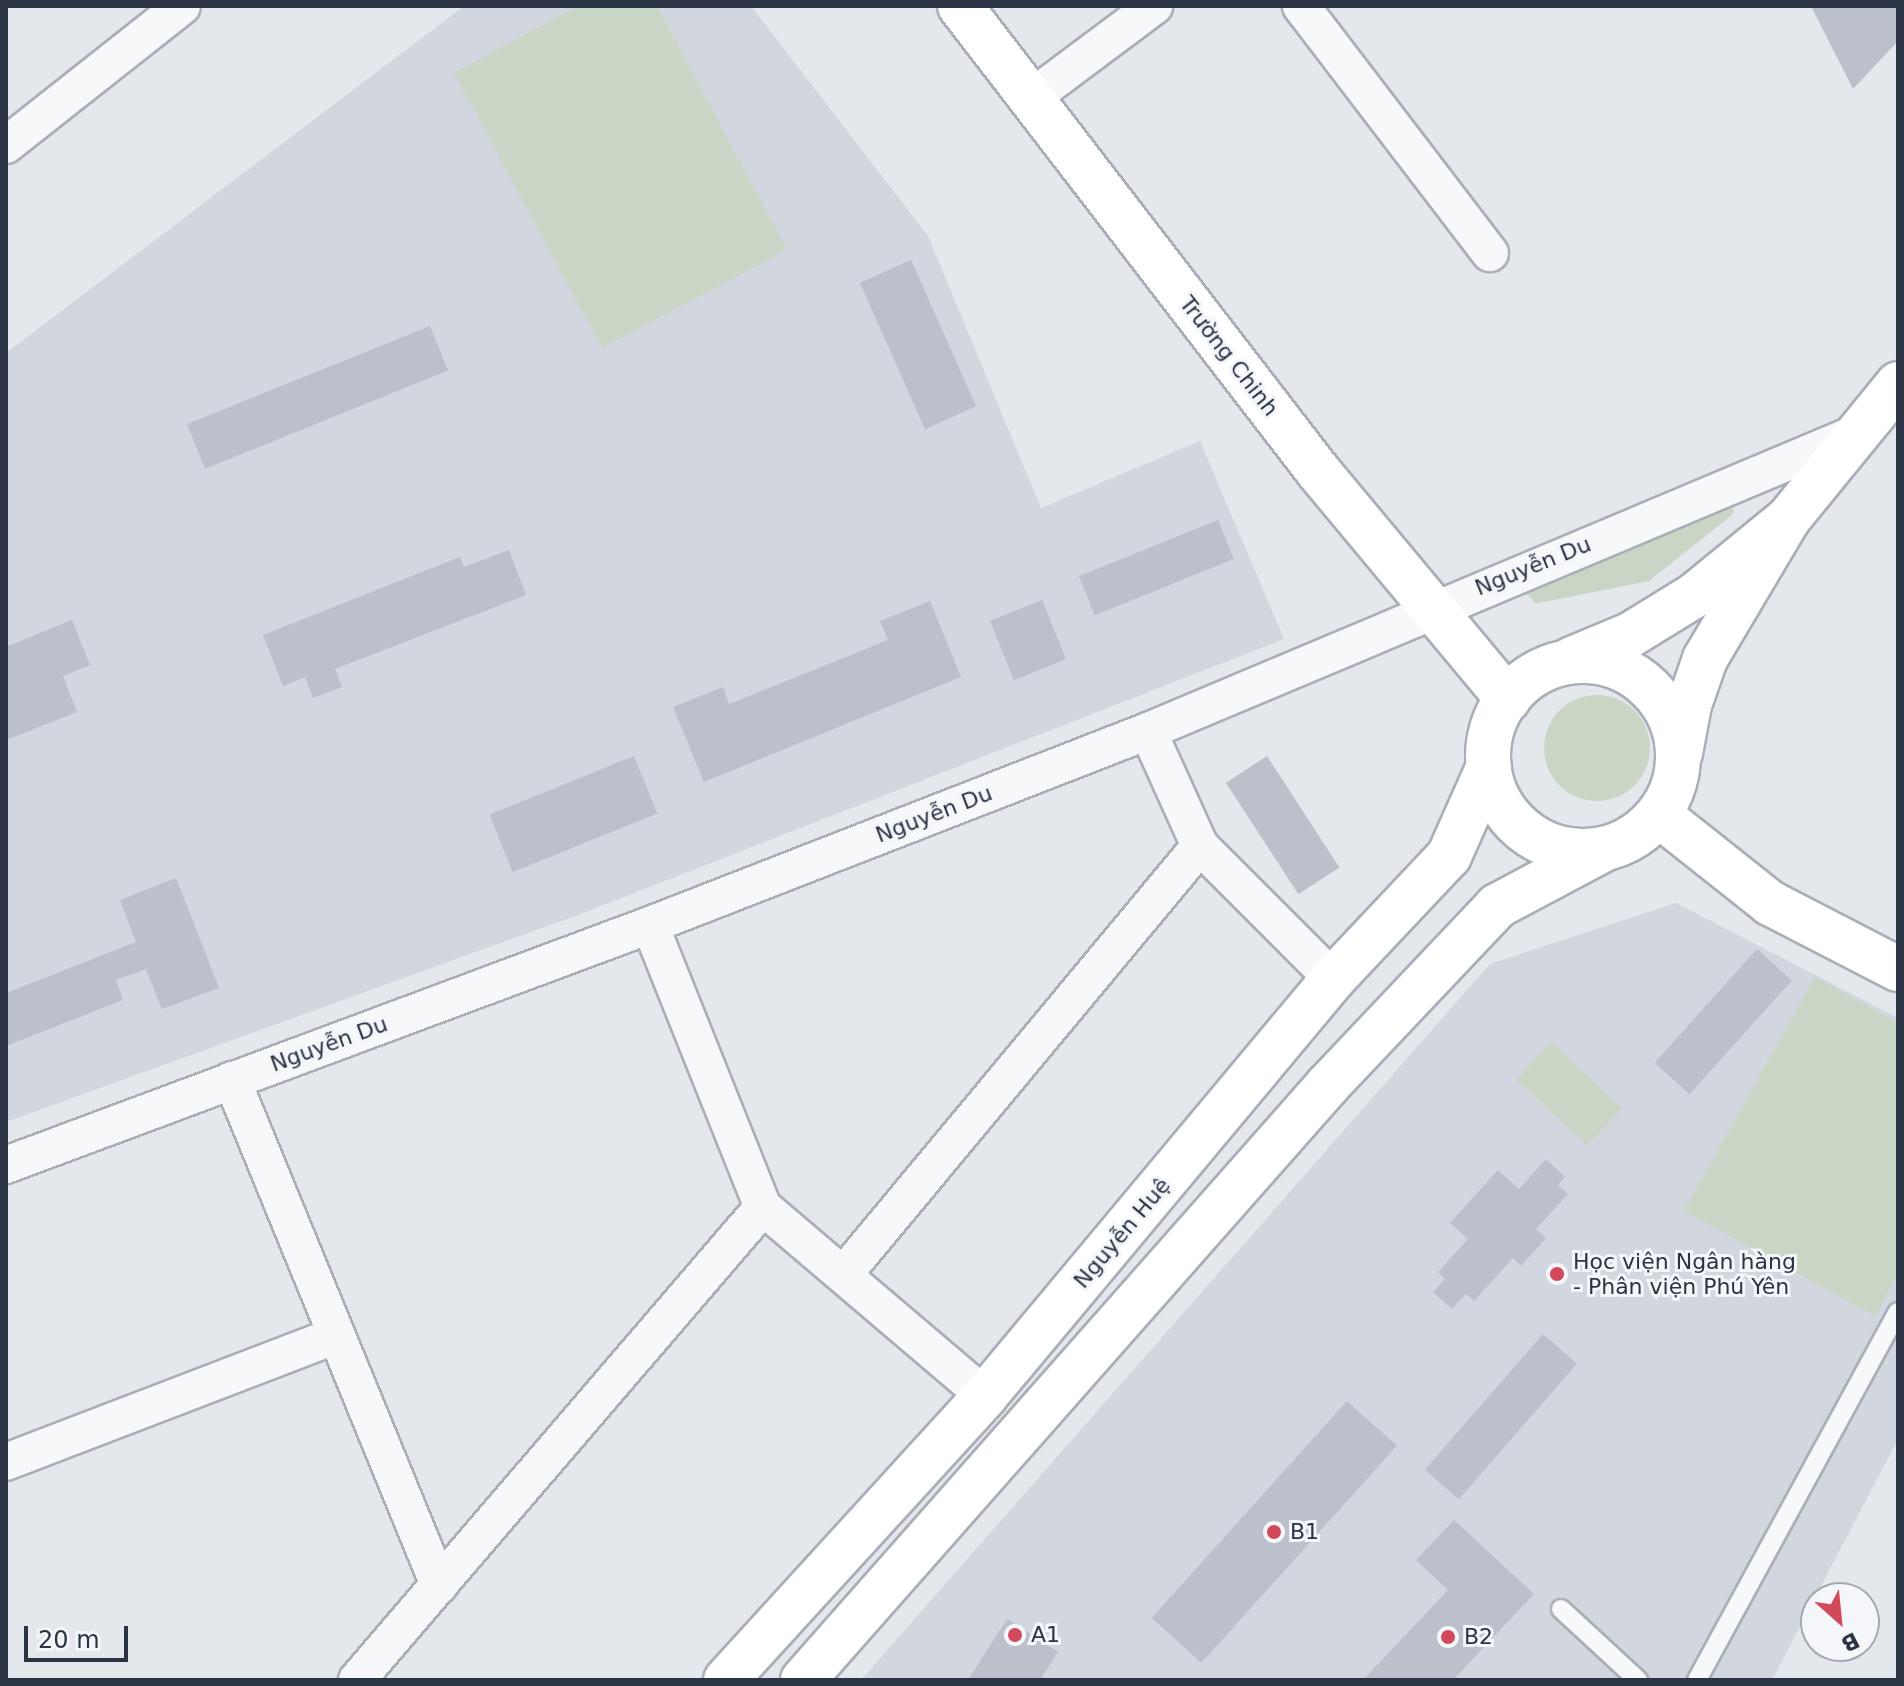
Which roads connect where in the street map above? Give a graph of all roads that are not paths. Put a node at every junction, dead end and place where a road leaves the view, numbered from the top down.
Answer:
1 (182, 6) edge
2 (960, 6) edge
3 (1154, 6) edge
4 (1301, 6) edge
5 (1031, 98) junction
6 (6, 145) edge
7 (1490, 253) dead end
8 (1898, 384) edge
9 (1852, 435) junction
10 (1788, 519) junction
11 (1431, 608) junction
12 (1557, 665) junction
13 (1508, 699) junction
14 (1148, 731) junction
15 (1679, 759) junction
16 (1489, 766) junction
17 (1659, 815) junction
18 (1200, 846) junction
19 (1604, 849) junction
20 (650, 925) junction
21 (1898, 969) edge
22 (1333, 979) junction
23 (1277, 1048) junction
24 (232, 1080) junction
25 (1328, 1085) junction
26 (6, 1165) edge
27 (763, 1207) junction
28 (844, 1274) junction
29 (1898, 1312) edge
30 (336, 1335) junction
31 (985, 1396) junction
32 (1024, 1430) junction
33 (6, 1462) edge
34 (439, 1585) junction
35 (1561, 1609) dead end
36 (357, 1680) edge
37 (726, 1680) edge
38 (803, 1680) edge
39 (1638, 1680) edge
40 (1697, 1680) edge

1 - 6 street
2 - 5 main road, Trường Chinh
3 - 5 street
4 - 7 street
5 - 11 main road, Trường Chinh
8 - 9 main road
9 - 10 main road
9 - 11 street, Nguyễn Du
10 - 12 main road
10 - 15 main road
11 - 13 main road, Trường Chinh
11 - 14 street, Nguyễn Du
12 - 13 main road
12 - 15 main road
13 - 16 main road
14 - 18 street
14 - 20 street, Nguyễn Du
15 - 17 main road
16 - 19 main road
16 - 22 main road, Nguyễn Huệ
17 - 19 main road
17 - 21 main road
18 - 22 street
18 - 28 street
19 - 25 main road
20 - 24 street, Nguyễn Du
20 - 27 street
22 - 23 main road, Nguyễn Huệ
23 - 25 main road
23 - 31 main road, Nguyễn Huệ
24 - 26 street, Nguyễn Du
24 - 30 street
25 - 32 main road
27 - 28 street
27 - 34 street
28 - 31 street
29 - 40 lane
30 - 33 street
30 - 34 street
31 - 32 main road
31 - 37 main road, Nguyễn Huệ
32 - 38 main road
34 - 36 street
35 - 39 lane

